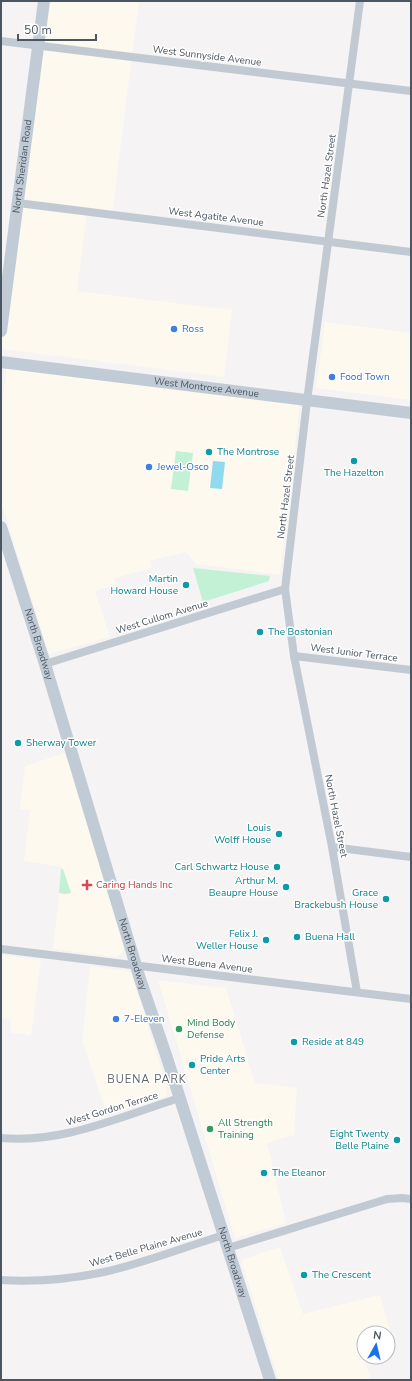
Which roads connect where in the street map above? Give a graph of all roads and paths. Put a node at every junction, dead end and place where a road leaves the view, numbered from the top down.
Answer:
1 (44, 1) edge
2 (360, 1) edge
3 (1, 41) edge
4 (38, 45) junction
5 (349, 84) junction
6 (411, 91) edge
7 (18, 203) junction
8 (328, 241) junction
9 (411, 252) edge
10 (1, 331) edge
11 (1, 362) edge
12 (308, 400) junction
13 (411, 413) edge
14 (1, 527) edge
15 (285, 589) junction
16 (294, 656) junction
17 (45, 664) junction
18 (411, 670) edge
19 (332, 847) junction
20 (411, 857) edge
21 (1, 949) edge
22 (136, 966) junction
23 (357, 992) junction
24 (411, 999) edge
25 (180, 1098) junction
26 (1, 1138) edge
27 (411, 1199) edge
28 (224, 1235) junction
29 (228, 1248) junction
30 (1, 1280) edge
31 (270, 1380) edge

1 - 4 main road, North Sheridan Road
2 - 5 street, North Hazel Street
3 - 4 street, West Sunnyside Avenue
4 - 5 street, West Sunnyside Avenue
4 - 7 main road, North Sheridan Road
5 - 6 street, West Sunnyside Avenue
5 - 8 street, North Hazel Street
7 - 8 street, West Agatite Avenue
7 - 10 main road, North Sheridan Road
8 - 9 street, West Agatite Avenue
8 - 12 street, North Hazel Street
11 - 12 main road, West Montrose Avenue
12 - 13 main road, West Montrose Avenue
12 - 15 street, North Hazel Street
14 - 17 main road, North Broadway
15 - 16 street, North Hazel Street
15 - 17 street, West Cullom Avenue
16 - 18 street, West Junior Terrace
16 - 19 street, North Hazel Street
17 - 22 main road, North Broadway
19 - 20 street
19 - 23 street, North Hazel Street
21 - 22 street, West Buena Avenue
22 - 23 street, West Buena Avenue
22 - 25 main road, North Broadway
23 - 24 street, West Buena Avenue
25 - 26 street, West Gordon Terrace
25 - 28 main road, North Broadway
27 - 29 street
28 - 29 main road, North Broadway
28 - 30 street, West Belle Plaine Avenue
29 - 31 main road, North Broadway

